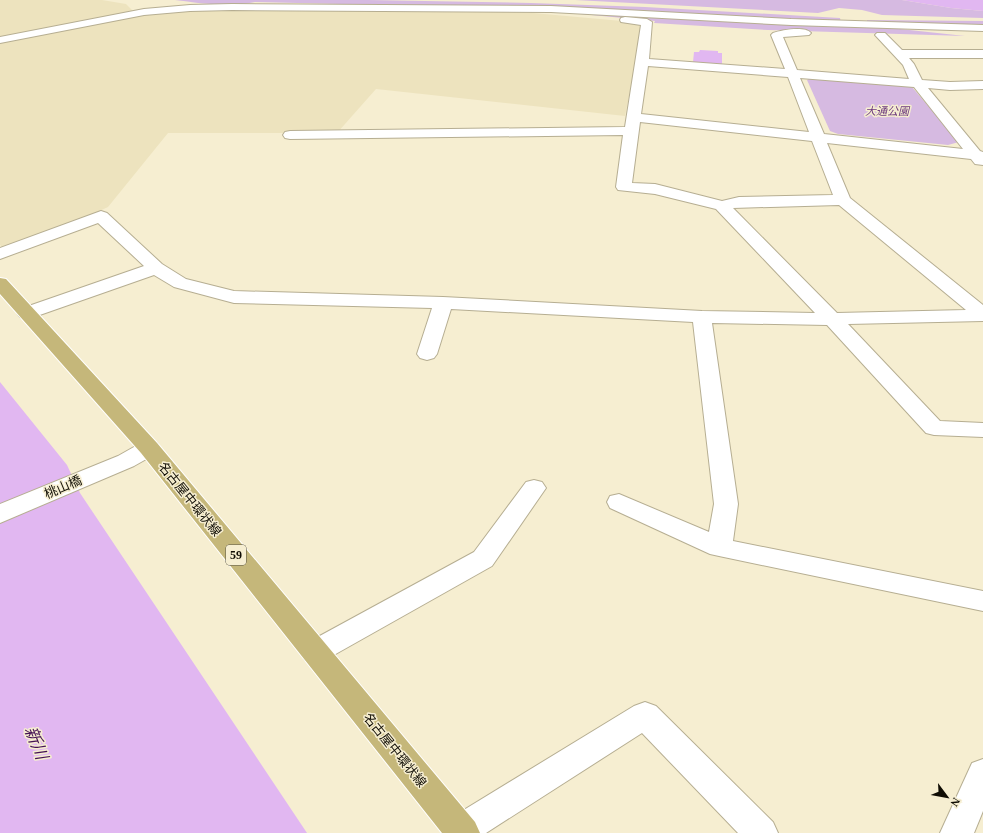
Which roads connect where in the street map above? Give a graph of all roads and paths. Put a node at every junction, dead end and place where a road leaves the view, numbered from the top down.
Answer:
1 (508, 10) junction
2 (885, 31) junction
3 (983, 35) edge
4 (0, 40) edge
5 (898, 54) junction
6 (983, 54) edge
7 (643, 62) junction
8 (791, 73) junction
9 (917, 83) junction
10 (983, 85) edge
11 (632, 124) junction
12 (290, 135) dead end
13 (818, 137) junction
14 (980, 158) edge
15 (843, 200) junction
16 (722, 206) junction
17 (0, 254) edge
18 (156, 268) junction
19 (0, 283) edge
20 (443, 302) junction
21 (27, 313) junction
22 (983, 314) edge
23 (702, 317) junction
24 (832, 319) junction
25 (427, 354) dead end
26 (983, 430) edge
27 (149, 448) junction
28 (534, 488) dead end
29 (618, 502) dead end
30 (0, 514) edge
31 (719, 547) junction
32 (983, 601) edge
33 (315, 652) junction
34 (983, 773) edge
35 (462, 831) edge
36 (761, 833) edge
37 (957, 833) edge

1 - 2 street
1 - 4 street
1 - 7 street
2 - 3 street
2 - 5 street
2 - 8 street
5 - 6 street
5 - 9 street
7 - 8 street
7 - 11 street
8 - 9 street
8 - 13 street
9 - 10 street
9 - 14 street
11 - 12 street
11 - 13 street
11 - 16 street
13 - 14 street
13 - 15 street
15 - 16 street
15 - 22 street
16 - 24 street
17 - 18 street
18 - 20 street
18 - 21 street
19 - 21 main road, 名古屋中環状線 / 59
20 - 23 street
20 - 25 street
21 - 27 main road, 名古屋中環状線 / 59
22 - 24 street
23 - 24 street
23 - 31 street
24 - 26 street
27 - 30 street, 桃山橋
27 - 33 main road, 名古屋中環状線 / 59
28 - 33 street
29 - 31 street
31 - 32 street
33 - 35 main road, 名古屋中環状線 / 59
34 - 37 street
35 - 36 street

